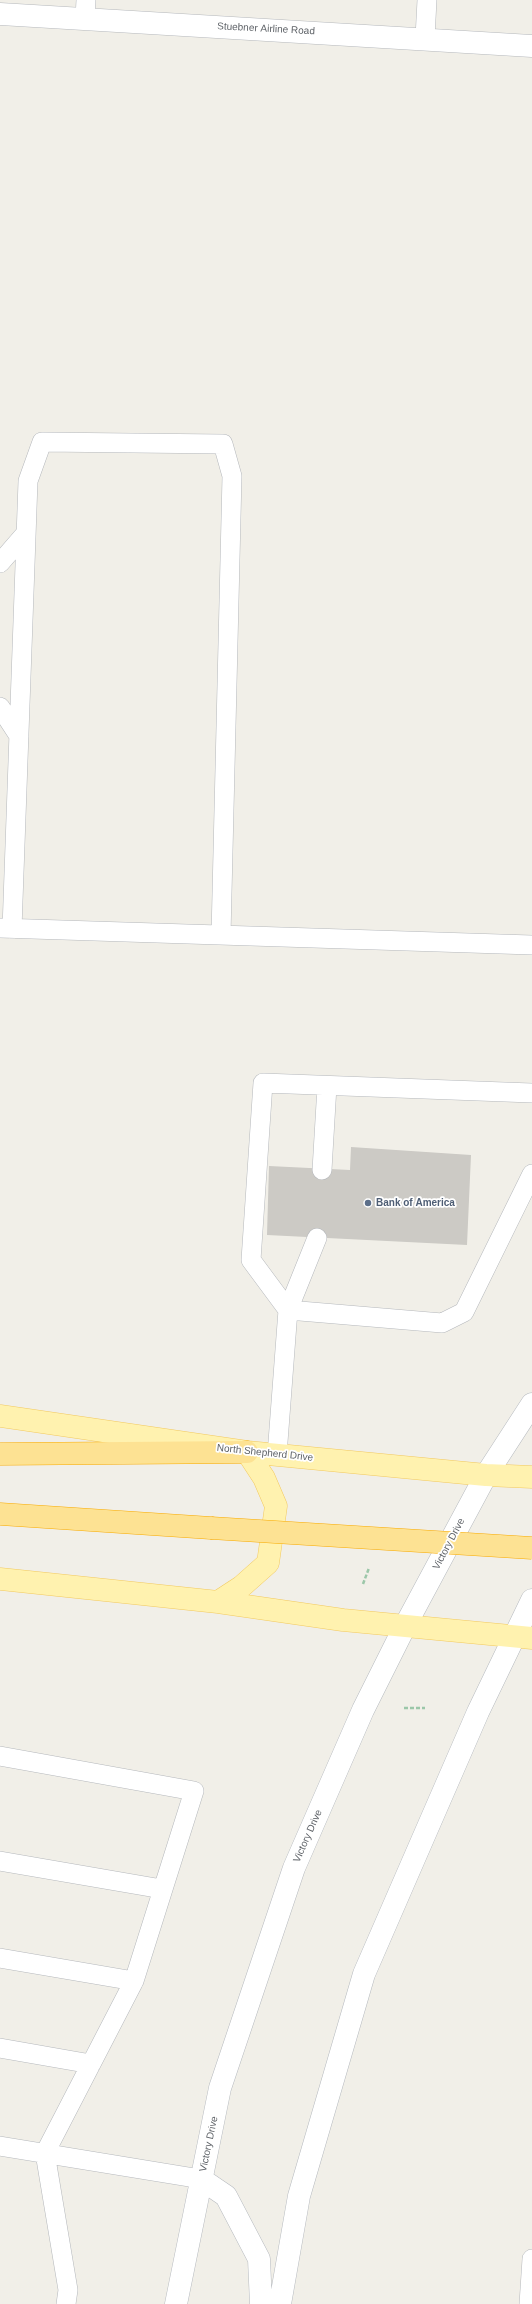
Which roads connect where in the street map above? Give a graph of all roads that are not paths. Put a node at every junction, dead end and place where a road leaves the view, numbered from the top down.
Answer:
1 (427, 0) edge
2 (85, 9) edge
3 (0, 14) edge
4 (425, 38) junction
5 (532, 46) edge
6 (26, 533) junction
7 (0, 563) edge
8 (0, 707) edge
9 (19, 736) junction
10 (6, 929) edge
11 (221, 935) junction
12 (532, 945) edge
13 (327, 1086) junction
14 (532, 1093) edge
15 (322, 1170) dead end
16 (532, 1174) edge
17 (317, 1238) dead end
18 (288, 1310) junction
19 (532, 1404) edge
20 (0, 1416) edge
21 (247, 1452) junction
22 (0, 1454) edge
23 (277, 1455) junction
24 (486, 1475) junction
25 (532, 1477) edge
26 (0, 1514) edge
27 (532, 1548) edge
28 (0, 1579) edge
29 (532, 1600) edge
30 (218, 1602) junction
31 (405, 1626) junction
32 (523, 1637) edge
33 (0, 1756) edge
34 (0, 1861) edge
35 (162, 1889) junction
36 (0, 1958) edge
37 (134, 1981) junction
38 (0, 2048) edge
39 (91, 2064) junction
40 (0, 2146) edge
41 (45, 2153) junction
42 (201, 2179) junction
43 (532, 2259) edge
44 (66, 2304) edge
45 (176, 2304) edge
46 (261, 2304) edge
47 (280, 2304) edge
48 (529, 2304) edge

1 - 4 lane
2 - 3 main road, Stuebner Airline Road
2 - 4 main road, Stuebner Airline Road
4 - 5 main road, Stuebner Airline Road
6 - 7 lane
6 - 9 lane
6 - 11 lane
8 - 9 lane
9 - 10 lane
10 - 11 lane
11 - 12 lane
13 - 14 lane
13 - 15 lane
13 - 18 lane
16 - 18 lane
17 - 18 lane
18 - 23 lane
19 - 24 main road, Victory Drive
20 - 21 main road, North Shepherd Drive
21 - 22 highway
21 - 23 main road, North Shepherd Drive
21 - 30 main road
23 - 24 main road, North Shepherd Drive
24 - 25 main road, North Shepherd Drive
24 - 31 main road, Victory Drive
26 - 27 highway, bridge
28 - 30 main road
29 - 32 main road
30 - 31 main road
31 - 32 main road
31 - 42 main road, Victory Drive
32 - 47 main road
33 - 35 lane
34 - 35 lane
35 - 37 lane
36 - 37 lane
37 - 39 lane
38 - 39 lane
39 - 41 lane
40 - 41 lane
41 - 42 lane
41 - 44 lane
42 - 45 main road, Victory Drive
42 - 46 main road
43 - 48 lane

